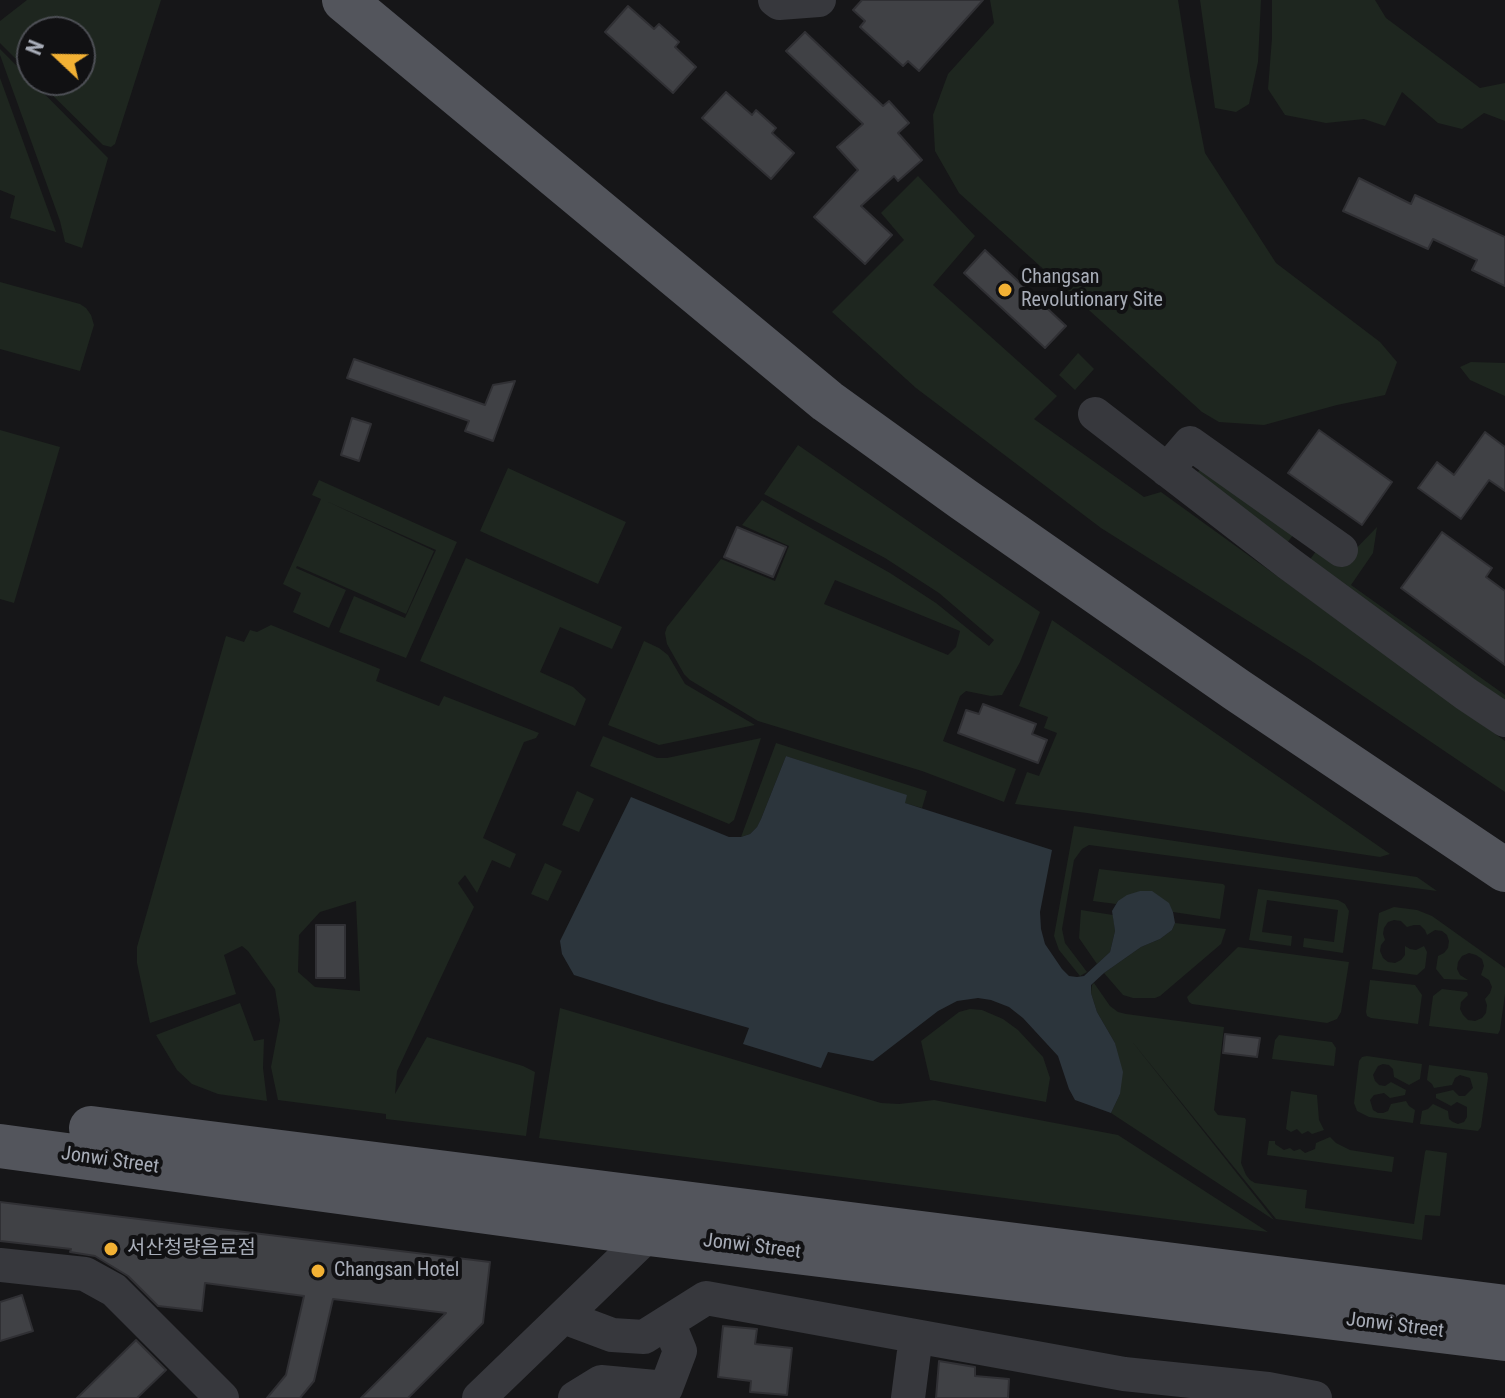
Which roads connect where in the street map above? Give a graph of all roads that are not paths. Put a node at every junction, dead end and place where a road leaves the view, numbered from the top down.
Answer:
1 (344, 0) edge
2 (775, 0) edge
3 (819, 0) edge
4 (1095, 414) dead end
5 (1167, 470) junction
6 (1341, 550) dead end
7 (1505, 720) edge
8 (1505, 870) edge
9 (0, 1117) edge
10 (0, 1146) edge
11 (649, 1234) junction
12 (0, 1265) edge
13 (1505, 1307) edge
14 (564, 1317) junction
15 (668, 1322) junction
16 (916, 1336) junction
17 (1505, 1339) edge
18 (1123, 1386) edge
19 (222, 1398) edge
20 (479, 1398) edge
21 (575, 1398) edge
22 (908, 1398) edge
23 (1315, 1398) edge

1 - 8 main road
2 - 3 street
4 - 5 street
5 - 6 street
5 - 7 street
9 - 13 main road, Jonwi Street
10 - 11 main road, Jonwi Street
11 - 14 street
11 - 17 main road, Jonwi Street
12 - 19 street
14 - 15 street
14 - 20 street
15 - 16 street
15 - 21 street
16 - 18 street
16 - 22 street
18 - 23 street

